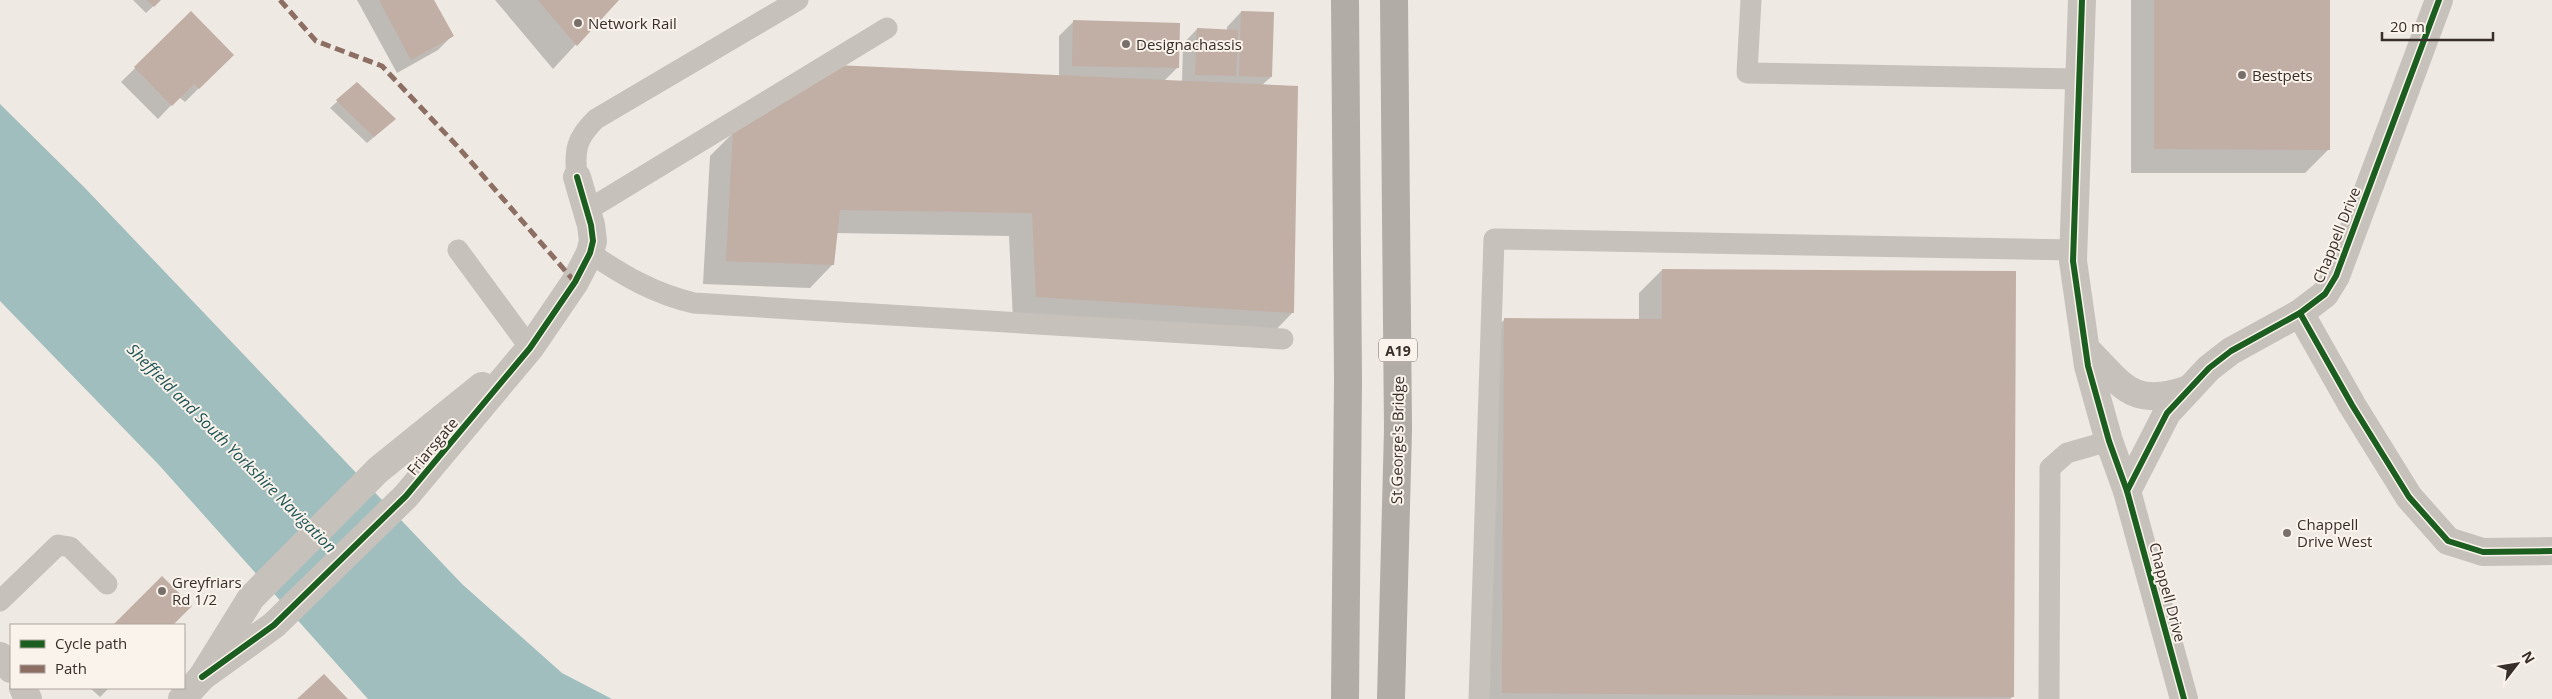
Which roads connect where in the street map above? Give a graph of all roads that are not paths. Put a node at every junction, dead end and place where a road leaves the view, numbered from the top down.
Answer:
1 (798, 0) edge
2 (1345, 0) edge
3 (1394, 0) edge
4 (1751, 0) edge
5 (2082, 0) edge
6 (2439, 0) edge
7 (887, 28) dead end
8 (2079, 79) junction
9 (577, 177) joint
10 (586, 211) junction
11 (458, 250) dead end
12 (2074, 250) junction
13 (590, 253) junction
14 (2300, 313) junction
15 (1283, 339) dead end
16 (530, 348) junction
17 (2086, 349) junction
18 (2189, 389) junction
19 (2109, 441) junction
20 (2128, 491) junction
21 (2552, 551) edge
22 (107, 584) dead end
23 (0, 601) edge
24 (0, 656) edge
25 (10, 668) edge
26 (202, 677) junction
27 (182, 699) edge
28 (1345, 699) edge
29 (1391, 699) edge
30 (1480, 699) edge
31 (2049, 699) edge
32 (2184, 699) edge

1 - 9 lane
2 - 28 highway
3 - 29 highway, St George's Bridge / A19
4 - 8 lane
5 - 8 street, Chappell Drive
6 - 14 street, Chappell Drive
7 - 10 lane
8 - 12 street, Chappell Drive
9 - 10 street, Friarsgate
10 - 13 street, Friarsgate
11 - 16 lane
12 - 17 street, Chappell Drive
12 - 30 lane
13 - 15 lane
13 - 16 street, Friarsgate
14 - 18 street, Chappell Drive
14 - 21 street
16 - 26 street, Friarsgate
16 - 26 street, Friarsgate
17 - 18 street, Chappell Drive
17 - 19 street, Chappell Drive
18 - 20 street, Chappell Drive
19 - 20 street, Chappell Drive
19 - 31 lane
20 - 32 street, Chappell Drive
22 - 23 lane
24 - 25 street
26 - 27 street, Friarsgate

